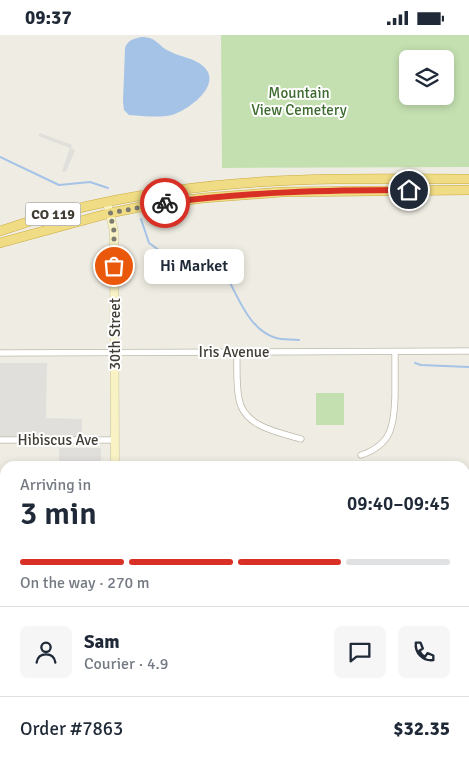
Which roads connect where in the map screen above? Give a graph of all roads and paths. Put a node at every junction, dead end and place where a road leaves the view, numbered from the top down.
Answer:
1 (469, 179) edge
2 (281, 181) junction
3 (469, 190) edge
4 (282, 192) junction
5 (107, 203) junction
6 (110, 213) junction
7 (0, 231) edge
8 (0, 243) edge
9 (469, 351) edge
10 (237, 352) junction
11 (396, 352) junction
12 (0, 353) edge
13 (115, 353) junction
14 (301, 439) dead end
15 (0, 440) edge
16 (115, 440) junction
17 (361, 455) dead end
18 (115, 461) edge

1 - 2 highway, CO 119
2 - 4 highway
2 - 5 highway, CO 119
3 - 4 highway, CO 119
4 - 6 highway, CO 119
5 - 6 main road, 30th Street
5 - 7 highway, CO 119
6 - 8 highway, CO 119
6 - 13 main road, 30th Street
9 - 11 street, Iris Avenue
10 - 11 street, Iris Avenue
10 - 13 street, Iris Avenue
10 - 14 street
11 - 17 street
12 - 13 street, Iris Avenue
13 - 16 main road, 30th Street
15 - 16 street, Hibiscus Ave
16 - 18 main road, 30th Street

